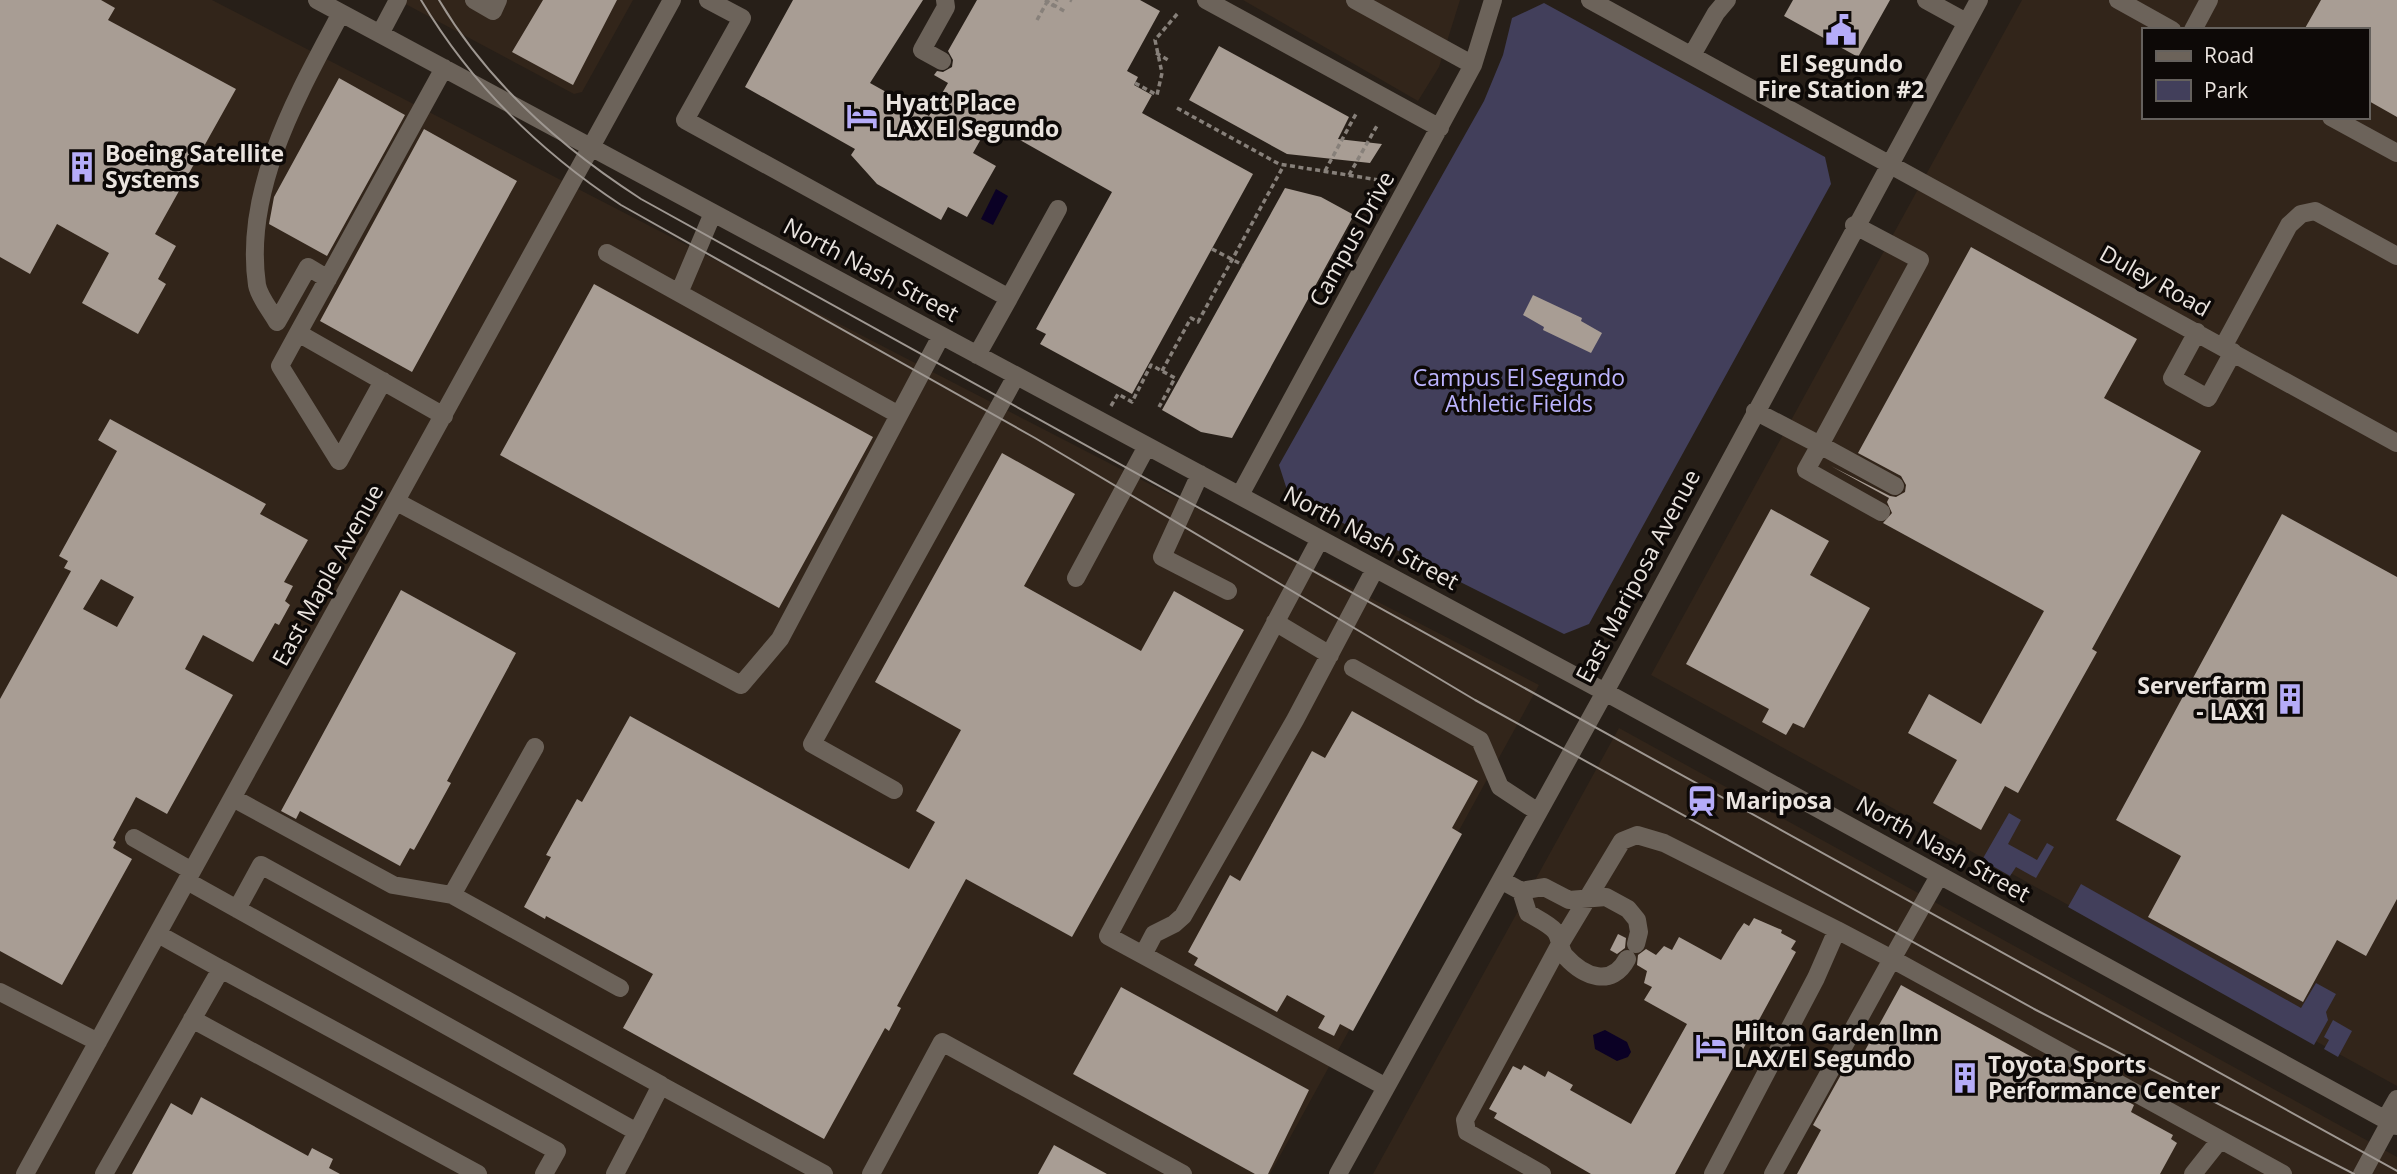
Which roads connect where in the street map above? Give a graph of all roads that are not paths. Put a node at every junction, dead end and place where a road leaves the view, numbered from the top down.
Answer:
1 (317, 0) edge
2 (398, 0) edge
3 (474, 0) edge
4 (498, 0) edge
5 (672, 0) edge
6 (708, 0) edge
7 (945, 0) edge
8 (1206, 0) edge
9 (1355, 0) edge
10 (1493, 0) edge
11 (1590, 0) edge
12 (1727, 0) edge
13 (1926, 0) edge
14 (1979, 0) edge
15 (2209, 0) edge
16 (2129, 3) edge
17 (341, 13) junction
18 (1966, 22) junction
19 (2169, 28) edge
20 (2194, 28) edge
21 (380, 34) junction
22 (1692, 55) junction
23 (942, 61) dead end
24 (1473, 65) junction
25 (444, 68) junction
26 (2335, 119) edge
27 (1440, 128) junction
28 (591, 148) junction
29 (2397, 153) edge
30 (1888, 162) junction
31 (1058, 208) dead end
32 (713, 213) junction
33 (1854, 225) junction
34 (607, 253) dead end
35 (2397, 256) edge
36 (328, 279) junction
37 (679, 293) junction
38 (1009, 298) junction
39 (2197, 332) junction
40 (298, 333) junction
41 (941, 335) junction
42 (2228, 349) junction
43 (977, 355) junction
44 (1017, 376) junction
45 (383, 381) junction
46 (1755, 411) junction
47 (899, 415) junction
48 (444, 416) junction
49 (2397, 443) edge
50 (1147, 446) junction
51 (1820, 446) junction
52 (1200, 474) junction
53 (1895, 486) dead end
54 (1240, 495) junction
55 (397, 502) junction
56 (1881, 512) dead end
57 (1320, 539) junction
58 (1376, 569) junction
59 (1076, 578) dead end
60 (1228, 591) dead end
61 (1275, 622) junction
62 (1330, 655) junction
63 (1353, 668) dead end
64 (1605, 692) junction
65 (535, 747) dead end
66 (894, 790) dead end
67 (233, 798) junction
68 (1538, 812) junction
69 (134, 838) dead end
70 (190, 876) junction
71 (1940, 876) junction
72 (1501, 880) junction
73 (1521, 891) junction
74 (452, 895) junction
75 (1587, 898) junction
76 (237, 909) junction
77 (1837, 930) junction
78 (158, 934) junction
79 (1560, 944) junction
80 (1143, 955) junction
81 (1892, 958) junction
82 (221, 969) junction
83 (620, 988) dead end
84 (0, 992) edge
85 (192, 1019) junction
86 (99, 1042) junction
87 (662, 1086) junction
88 (1386, 1087) junction
89 (2397, 1099) edge
90 (2391, 1123) edge
91 (637, 1132) junction
92 (2220, 1140) junction
93 (25, 1174) edge
94 (104, 1174) edge
95 (478, 1174) edge
96 (544, 1174) edge
97 (615, 1174) edge
98 (824, 1174) edge
99 (871, 1174) edge
100 (1183, 1174) edge
101 (1338, 1174) edge
102 (1542, 1174) edge
103 (1713, 1174) edge
104 (1773, 1174) edge
105 (2193, 1174) edge
106 (2283, 1174) edge
107 (2362, 1174) edge

1 - 17 street, North Nash Street
2 - 21 street
3 - 4 street
5 - 28 street, East Maple Avenue
6 - 38 street
7 - 23 street
8 - 27 street
9 - 24 street
10 - 24 street, Campus Drive
11 - 22 street, Duley Road
12 - 22 street
13 - 18 street
14 - 18 street, East Mariposa Avenue
15 - 20 street
16 - 19 street
17 - 21 street, North Nash Street
17 - 36 street
18 - 30 street, East Mariposa Avenue
21 - 25 street, North Nash Street
22 - 30 street, Duley Road
24 - 27 street, Campus Drive
25 - 28 street, North Nash Street
25 - 36 street
26 - 29 street
27 - 54 street, Campus Drive
28 - 32 street, North Nash Street
28 - 48 street, East Maple Avenue
30 - 33 street, East Mariposa Avenue
30 - 39 street, Duley Road
31 - 38 street
32 - 37 street
32 - 41 street, North Nash Street
33 - 46 street, East Mariposa Avenue
33 - 51 street
34 - 37 street
35 - 42 street
36 - 40 street
37 - 47 street
38 - 43 street
39 - 42 street, Duley Road
39 - 42 street
40 - 45 street
40 - 45 street
41 - 43 street, North Nash Street
41 - 47 street
42 - 49 street, Duley Road
43 - 44 street, North Nash Street
44 - 50 street, North Nash Street
44 - 66 street
45 - 48 street
46 - 51 street
46 - 64 street, East Mariposa Avenue
47 - 55 street
48 - 55 street, East Maple Avenue
50 - 52 street, North Nash Street
50 - 59 street
51 - 53 street
51 - 56 street
52 - 54 street, North Nash Street
52 - 60 street
54 - 57 street, North Nash Street
55 - 67 street, East Maple Avenue
57 - 58 street, North Nash Street
57 - 61 street
58 - 62 street
58 - 64 street, North Nash Street
61 - 62 street
61 - 80 street
62 - 80 street
63 - 68 street
64 - 68 street, East Mariposa Avenue
64 - 71 street, North Nash Street
65 - 74 street
67 - 70 street, East Maple Avenue
67 - 74 street
68 - 72 street, East Mariposa Avenue
69 - 70 street
70 - 76 street
70 - 78 street, East Maple Avenue
71 - 81 street
71 - 90 street, North Nash Street
72 - 73 street
72 - 88 street, East Mariposa Avenue
73 - 75 street
73 - 79 street
74 - 83 street
75 - 77 street
75 - 79 street
75 - 79 street
76 - 87 street
76 - 91 street
77 - 81 street
77 - 103 street
78 - 82 street
78 - 86 street, East Maple Avenue
79 - 102 street
80 - 88 street
81 - 92 street
81 - 104 street
82 - 85 street
82 - 96 street
84 - 86 street
85 - 94 street
85 - 95 street
86 - 93 street, East Maple Avenue
87 - 91 street
87 - 98 street
88 - 101 street, East Mariposa Avenue
89 - 90 street
90 - 107 street
91 - 97 street
92 - 105 street
92 - 106 street
99 - 100 street

